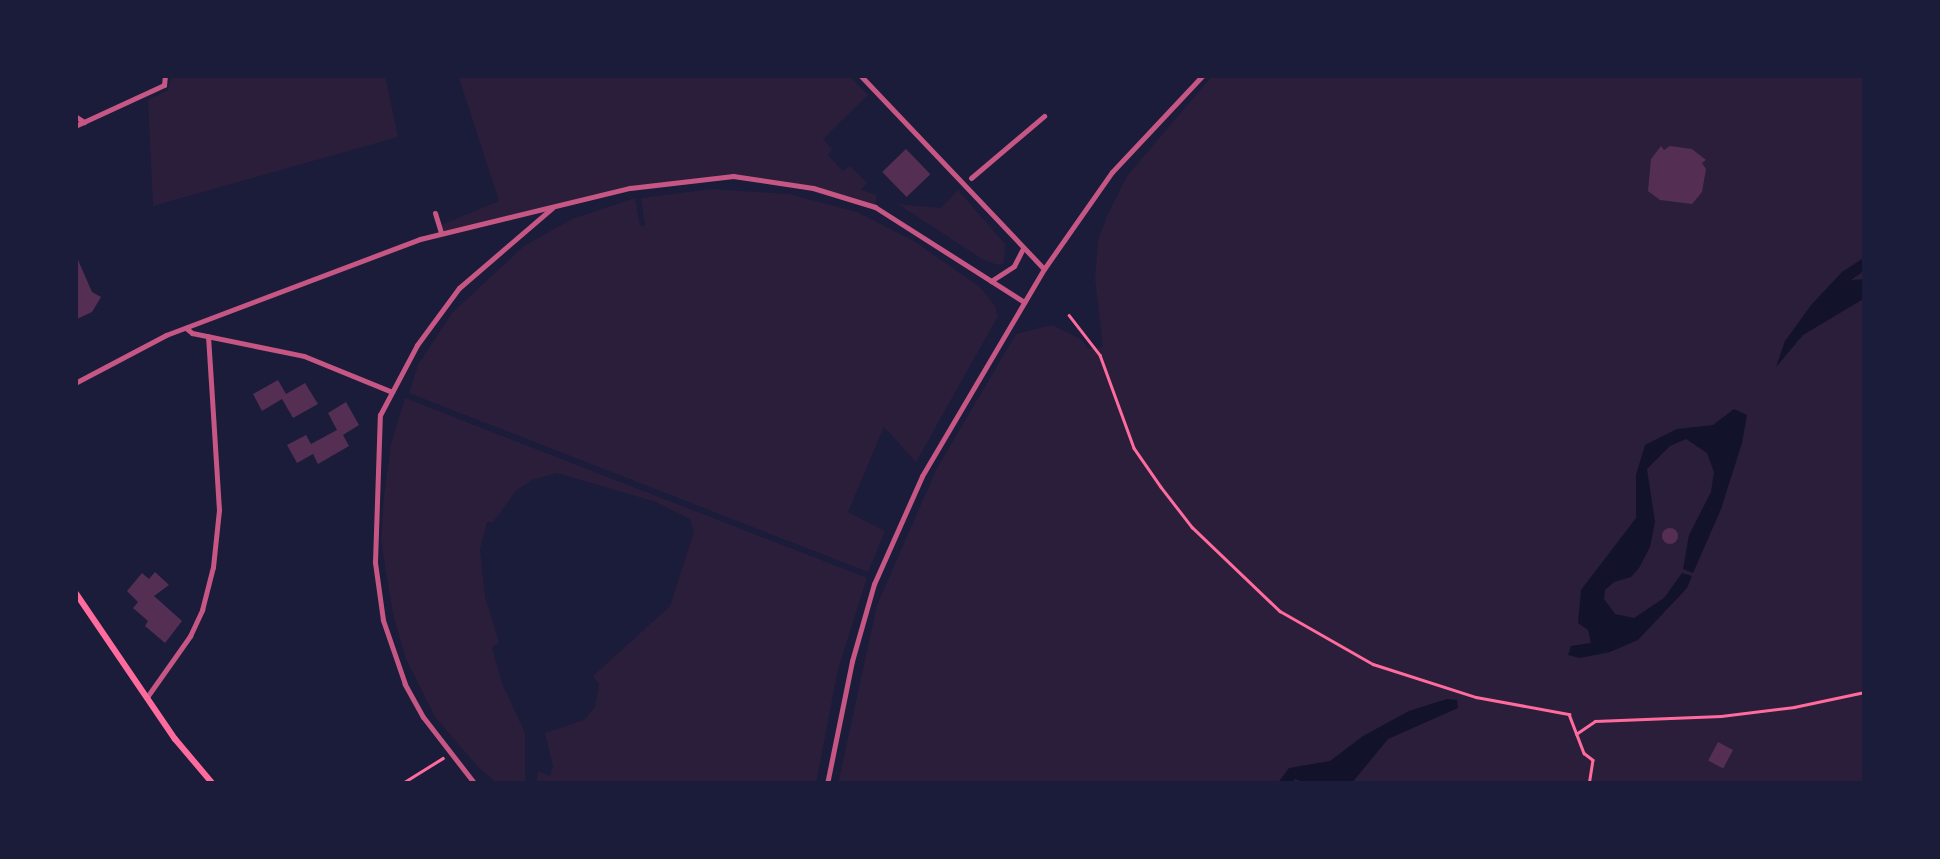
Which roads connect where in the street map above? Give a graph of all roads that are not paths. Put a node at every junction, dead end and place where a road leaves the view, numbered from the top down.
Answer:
1 (165, 75) edge
2 (860, 75) edge
3 (1203, 75) edge
4 (75, 116) edge
5 (1044, 116) dead end
6 (84, 122) junction
7 (75, 126) edge
8 (971, 178) dead end
9 (554, 206) junction
10 (435, 213) dead end
11 (441, 233) junction
12 (1022, 250) junction
13 (1044, 269) junction
14 (991, 281) junction
15 (1024, 302) junction
16 (186, 328) junction
17 (208, 336) junction
18 (75, 384) edge
19 (392, 392) junction
20 (75, 592) edge
21 (147, 696) junction
22 (212, 784) edge
23 (476, 784) edge
24 (828, 784) edge

1 - 6 street
2 - 12 street
3 - 13 street
4 - 6 street
5 - 8 street
6 - 7 street
9 - 11 street
9 - 14 street
9 - 19 street
10 - 11 street
11 - 16 street
12 - 13 street
12 - 14 street
13 - 15 street
14 - 15 street
15 - 24 street
16 - 17 street
16 - 18 street
17 - 19 street
17 - 21 street
19 - 23 street
20 - 21 main road
21 - 22 main road

